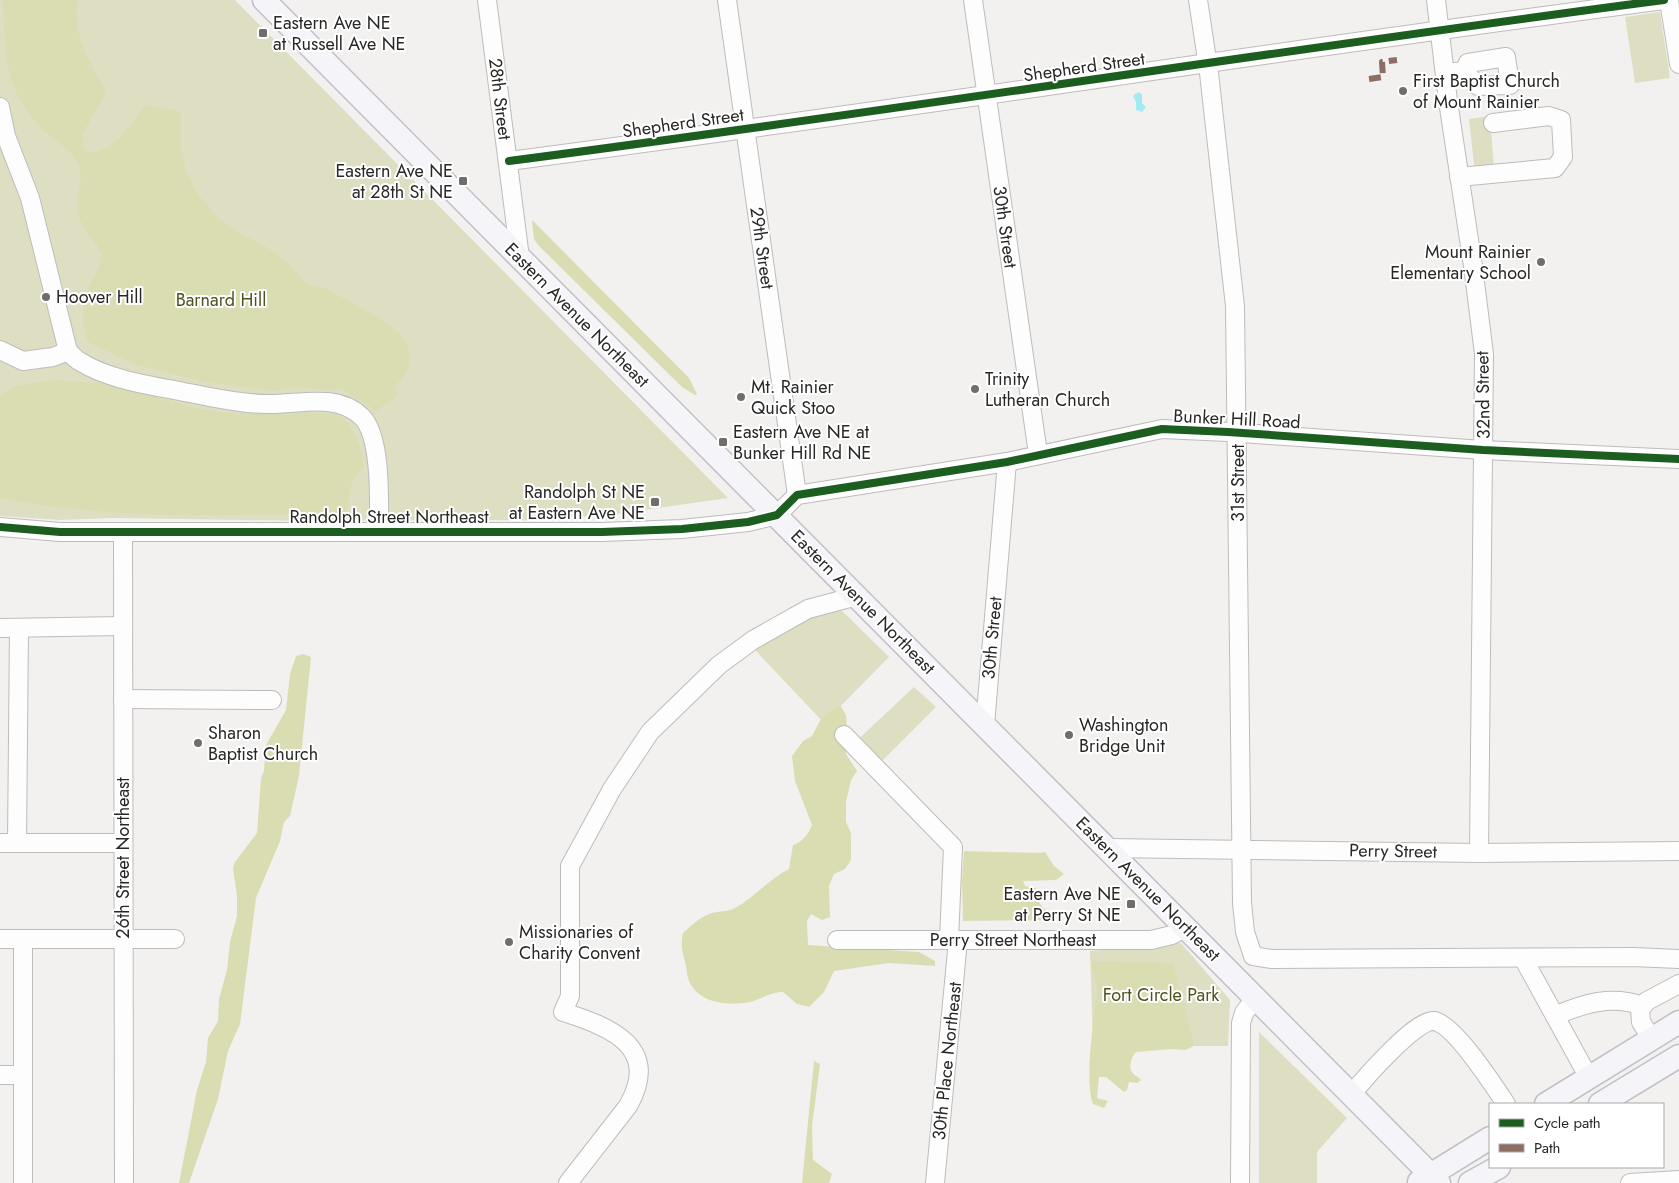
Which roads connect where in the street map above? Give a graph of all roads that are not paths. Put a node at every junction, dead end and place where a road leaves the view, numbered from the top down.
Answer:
1 (264, 0) edge
2 (487, 0) edge
3 (727, 0) edge
4 (973, 0) edge
5 (1198, 0) edge
6 (1436, 0) edge
7 (1664, 0) edge
8 (1669, 0) edge
9 (1440, 30) junction
10 (1208, 64) junction
11 (1679, 64) edge
12 (1464, 71) dead end
13 (1446, 73) junction
14 (986, 96) junction
15 (0, 107) edge
16 (1493, 123) dead end
17 (746, 130) junction
18 (6, 136) junction
19 (0, 154) edge
20 (508, 161) junction
21 (1460, 177) junction
22 (520, 258) junction
23 (0, 350) edge
24 (68, 350) junction
25 (1238, 432) junction
26 (1484, 450) junction
27 (1038, 454) junction
28 (1679, 459) edge
29 (1007, 462) junction
30 (797, 495) junction
31 (777, 516) junction
32 (0, 527) edge
33 (123, 532) junction
34 (379, 532) junction
35 (857, 596) junction
36 (123, 626) junction
37 (0, 628) edge
38 (19, 628) junction
39 (123, 699) junction
40 (272, 700) dead end
41 (985, 725) junction
42 (844, 735) dead end
43 (9, 843) edge
44 (123, 843) junction
45 (1108, 848) junction
46 (1240, 848) junction
47 (1679, 851) edge
48 (1479, 852) junction
49 (1186, 927) junction
50 (0, 939) edge
51 (23, 939) junction
52 (123, 939) junction
53 (174, 939) dead end
54 (837, 940) dead end
55 (954, 940) junction
56 (1523, 958) junction
57 (1679, 959) edge
58 (1679, 984) edge
59 (1256, 997) junction
60 (1643, 1006) junction
61 (1555, 1016) junction
62 (1679, 1022) edge
63 (1652, 1039) junction
64 (1679, 1056) edge
65 (0, 1075) edge
66 (23, 1075) junction
67 (1590, 1078) junction
68 (1352, 1094) junction
69 (1505, 1103) edge
70 (1548, 1103) edge
71 (1602, 1103) edge
72 (1489, 1139) edge
73 (1497, 1168) edge
74 (1429, 1180) edge
75 (1679, 1180) edge
76 (23, 1183) edge
77 (124, 1183) edge
78 (568, 1183) edge
79 (935, 1183) edge
80 (1240, 1183) edge
81 (1470, 1183) edge
82 (1630, 1183) edge

1 - 22 main road, Eastern Avenue Northeast
2 - 20 street, 28th Street
3 - 17 street, 29th Street
4 - 14 street, 30th Street
5 - 10 street, 31st Street
6 - 9 street, 32nd Street
7 - 9 street, Shepherd Street
8 - 11 street
9 - 10 street, Shepherd Street
9 - 13 street, 32nd Street
10 - 14 street, Shepherd Street
10 - 25 street, 31st Street
12 - 13 street
13 - 21 street, 32nd Street
14 - 17 street, Shepherd Street
14 - 27 street, 30th Street
15 - 18 street
16 - 21 street
17 - 20 street, Shepherd Street
17 - 30 street, 29th Street
18 - 19 street
18 - 24 street
20 - 22 street, 28th Street
21 - 26 street, 32nd Street
22 - 31 main road, Eastern Avenue Northeast
23 - 24 street
24 - 34 street
25 - 26 street, Bunker Hill Road
25 - 27 street, Bunker Hill Road
25 - 46 street, 31st Street
26 - 28 street, Bunker Hill Road
26 - 48 street, 32nd Street
27 - 29 street, Bunker Hill Road
29 - 30 street, Bunker Hill Road
29 - 41 street, 30th Street
30 - 31 street
31 - 34 street, Randolph Street Northeast
31 - 35 main road, Eastern Avenue Northeast
32 - 33 street, Randolph Street Northeast
33 - 34 street, Randolph Street Northeast
33 - 36 street, 26th Street Northeast
35 - 41 main road, Eastern Avenue Northeast
35 - 78 street
36 - 38 street
36 - 39 street, 26th Street Northeast
37 - 38 street
38 - 43 street
39 - 40 street
39 - 44 street, 26th Street Northeast
41 - 45 main road, Eastern Avenue Northeast
42 - 55 street, 30th Place Northeast
43 - 44 street
44 - 52 street, 26th Street Northeast
45 - 46 street, Perry Street
45 - 49 main road, Eastern Avenue Northeast
46 - 48 street, Perry Street
46 - 56 street, 31st Street
47 - 48 street, Perry Street
49 - 55 street, Perry Street Northeast
49 - 59 main road, Eastern Avenue Northeast
50 - 51 street
51 - 52 street
51 - 66 street
52 - 53 street
52 - 77 street, 26th Street Northeast
54 - 55 street, Perry Street Northeast
55 - 79 street, 30th Place Northeast
56 - 57 street
56 - 61 street
58 - 60 street
59 - 68 main road, Eastern Avenue Northeast
59 - 80 street
60 - 61 street
60 - 63 street
61 - 67 street
62 - 63 main road
63 - 67 main road
64 - 71 main road
65 - 66 street
66 - 76 street
67 - 70 main road
68 - 69 street
68 - 74 main road, Eastern Avenue Northeast
72 - 74 main road
73 - 81 main road
75 - 82 street

